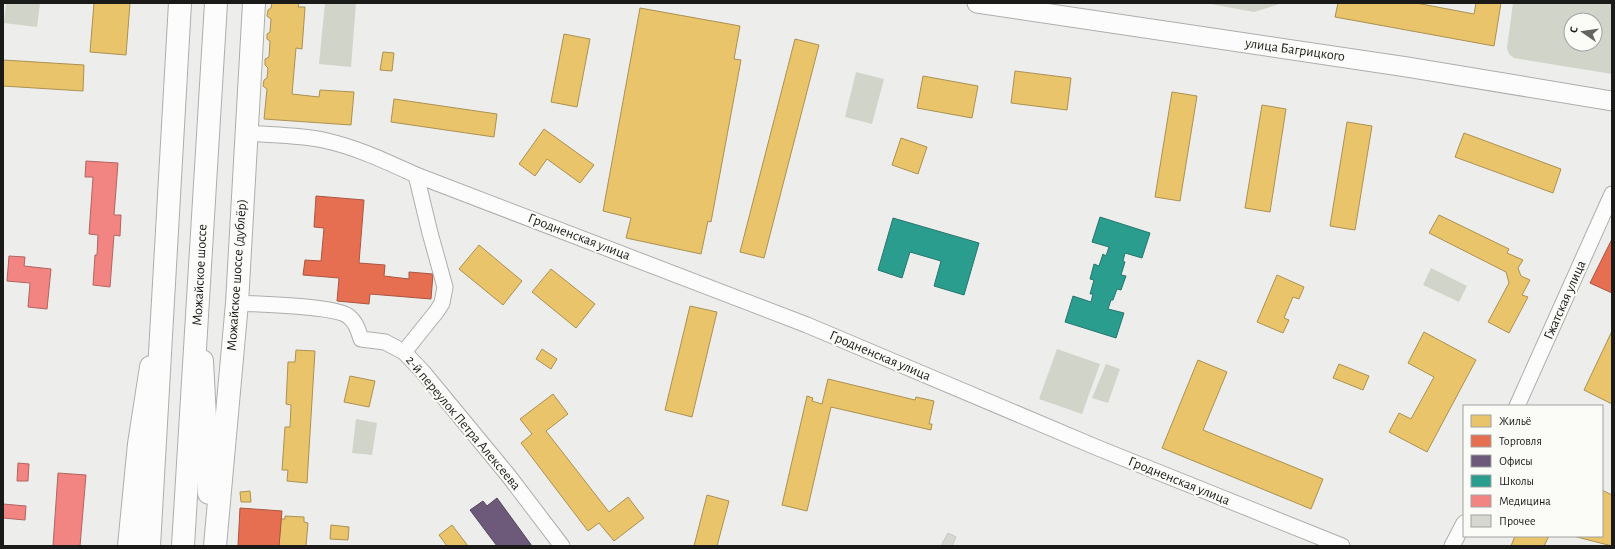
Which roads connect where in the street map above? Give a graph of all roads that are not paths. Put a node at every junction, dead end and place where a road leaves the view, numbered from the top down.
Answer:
1 (180, 3) edge
2 (216, 3) edge
3 (254, 3) edge
4 (977, 3) edge
5 (1612, 101) edge
6 (246, 133) junction
7 (416, 175) junction
8 (1612, 194) edge
9 (163, 287) junction
10 (199, 292) junction
11 (237, 302) junction
12 (404, 352) junction
13 (1517, 405) edge
14 (1463, 525) edge
15 (130, 546) edge
16 (149, 546) edge
17 (183, 546) edge
18 (211, 546) edge
19 (215, 546) edge
20 (562, 546) edge
21 (1342, 546) edge
22 (1452, 546) edge

1 - 9 main road
2 - 10 main road, Можайское шоссе
3 - 6 main road, Можайское шоссе (дублёр)
4 - 5 street, улица Багрицкого
6 - 7 street, Гродненская улица
6 - 11 main road, Можайское шоссе (дублёр)
7 - 12 street
7 - 21 street, Гродненская улица
8 - 13 street, Гжатская улица
9 - 15 main road
9 - 16 main road
10 - 17 main road, Можайское шоссе
10 - 18 main road
11 - 12 street, 2-й переулок Петра Алексеева
11 - 19 main road, Можайское шоссе (дублёр)
12 - 20 street, 2-й переулок Петра Алексеева
14 - 22 street

